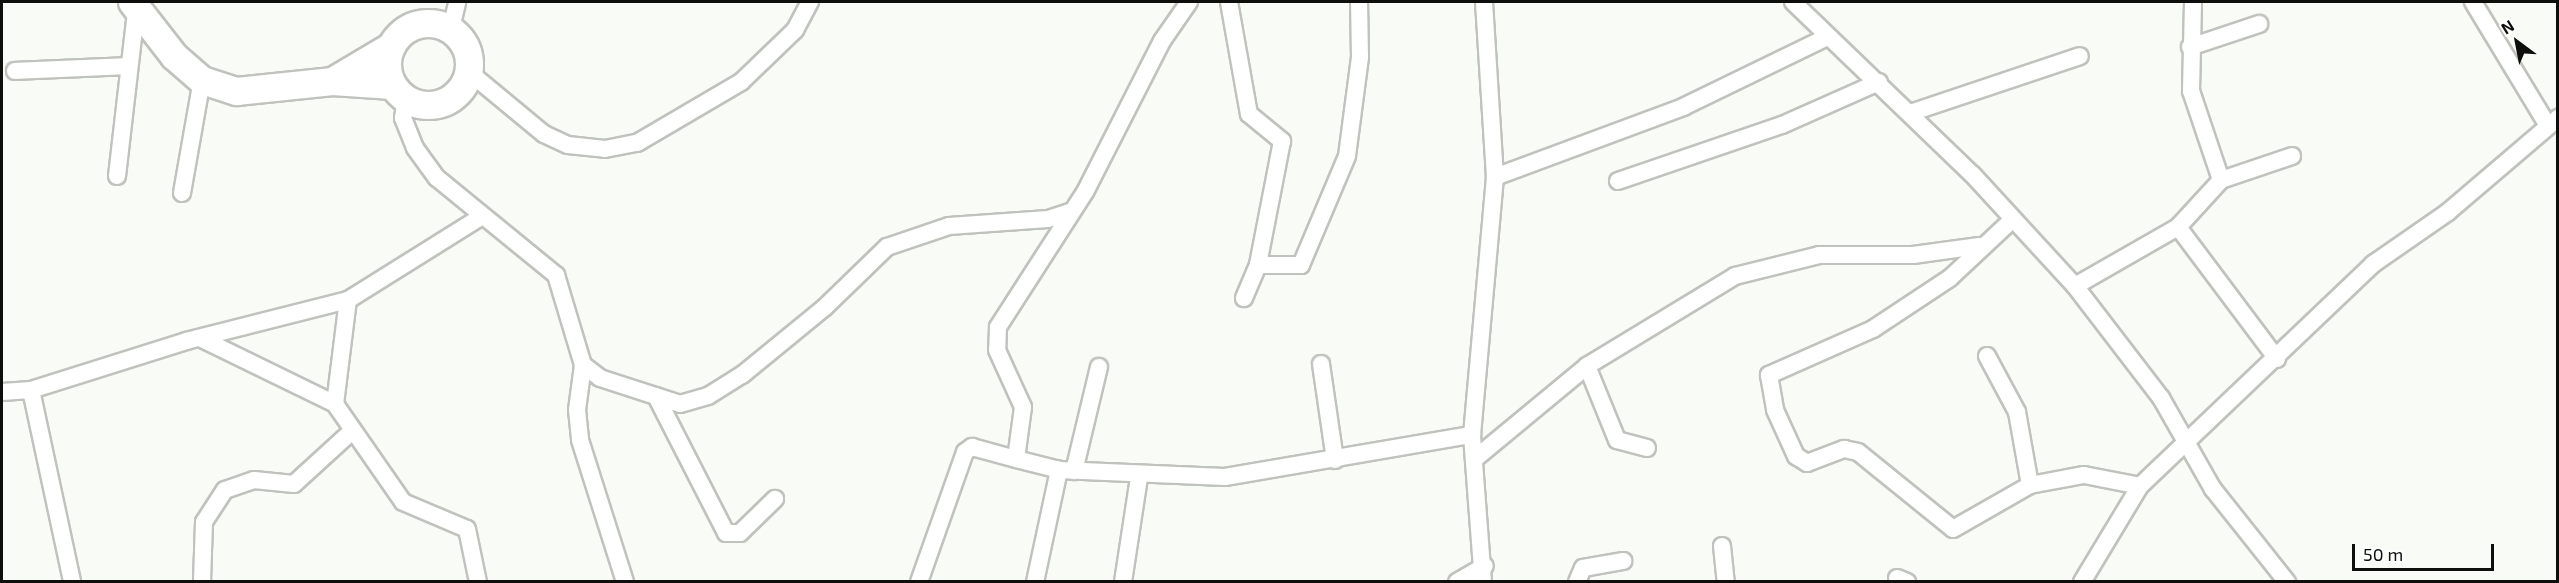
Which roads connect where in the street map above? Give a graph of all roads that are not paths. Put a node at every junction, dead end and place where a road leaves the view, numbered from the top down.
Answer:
1 (457, 2) edge
2 (810, 2) edge
3 (1189, 2) edge
4 (1229, 2) edge
5 (1359, 2) edge
6 (1484, 2) edge
7 (1793, 2) edge
8 (2193, 2) edge
9 (2473, 2) edge
10 (134, 6) edge
11 (2259, 24) dead end
12 (451, 29) junction
13 (1825, 38) junction
14 (391, 46) junction
15 (2190, 47) junction
16 (2080, 56) dead end
17 (128, 66) junction
18 (15, 71) dead end
19 (469, 72) junction
20 (202, 80) junction
21 (332, 81) junction
22 (1879, 82) junction
23 (399, 92) junction
24 (1910, 113) junction
25 (2552, 121) edge
26 (2292, 156) dead end
27 (117, 176) dead end
28 (1495, 177) junction
29 (2221, 180) junction
30 (1618, 181) dead end
31 (182, 193) dead end
32 (1070, 212) junction
33 (481, 217) junction
34 (2013, 219) junction
35 (2178, 227) junction
36 (1979, 246) junction
37 (1258, 265) junction
38 (2075, 286) junction
39 (1244, 298) dead end
40 (348, 300) junction
41 (202, 339) junction
42 (1987, 356) dead end
43 (2277, 359) junction
44 (1321, 364) dead end
45 (583, 365) junction
46 (1587, 366) junction
47 (1099, 367) dead end
48 (31, 390) junction
49 (2, 392) edge
50 (656, 396) junction
51 (335, 404) junction
52 (352, 431) junction
53 (1472, 435) junction
54 (2186, 445) junction
55 (1647, 448) dead end
56 (1477, 457) junction
57 (1016, 459) junction
58 (1335, 460) junction
59 (1066, 470) junction
60 (1139, 477) junction
61 (2030, 484) junction
62 (2140, 486) junction
63 (775, 499) dead end
64 (1722, 546) dead end
65 (1623, 561) dead end
66 (1484, 574) edge
67 (72, 582) edge
68 (202, 582) edge
69 (478, 582) edge
70 (625, 582) edge
71 (919, 582) edge
72 (1035, 582) edge
73 (1124, 582) edge
74 (1457, 582) edge
75 (1577, 582) edge
76 (1726, 582) edge
77 (2082, 582) edge
78 (2288, 582) edge

1 - 12 street
2 - 19 street
3 - 32 street
4 - 37 street
5 - 37 street
6 - 28 street
7 - 13 street
8 - 15 street
9 - 25 street
10 - 17 street
10 - 20 main road
11 - 15 street
12 - 14 main road
12 - 19 main road
13 - 22 street
13 - 28 street
14 - 21 main road
14 - 23 main road
15 - 29 street
16 - 24 street
17 - 18 street
17 - 27 street
19 - 23 main road
20 - 21 main road
20 - 31 street
21 - 23 main road
22 - 24 street
22 - 30 street
23 - 33 street
24 - 34 street
25 - 43 street
26 - 29 street
28 - 53 street
29 - 35 street
32 - 50 street
32 - 57 street
33 - 40 street
33 - 45 street
34 - 36 street
34 - 38 street
35 - 38 street
35 - 43 street
36 - 46 street
36 - 61 street
37 - 39 street
38 - 54 street
40 - 41 street
40 - 51 street
41 - 48 street
41 - 51 street
42 - 61 street
43 - 54 street
44 - 58 street
45 - 50 street
45 - 70 street
46 - 55 street
46 - 56 street
47 - 59 street
48 - 49 street
48 - 67 street
50 - 63 street
51 - 52 street
52 - 68 street
52 - 69 street
53 - 56 street
53 - 58 street
54 - 62 street
54 - 78 street
56 - 66 street
57 - 59 street
57 - 71 street
58 - 60 street
59 - 60 street
59 - 72 street
60 - 73 street
61 - 62 street
62 - 77 street
64 - 76 street
65 - 75 street
66 - 74 street

